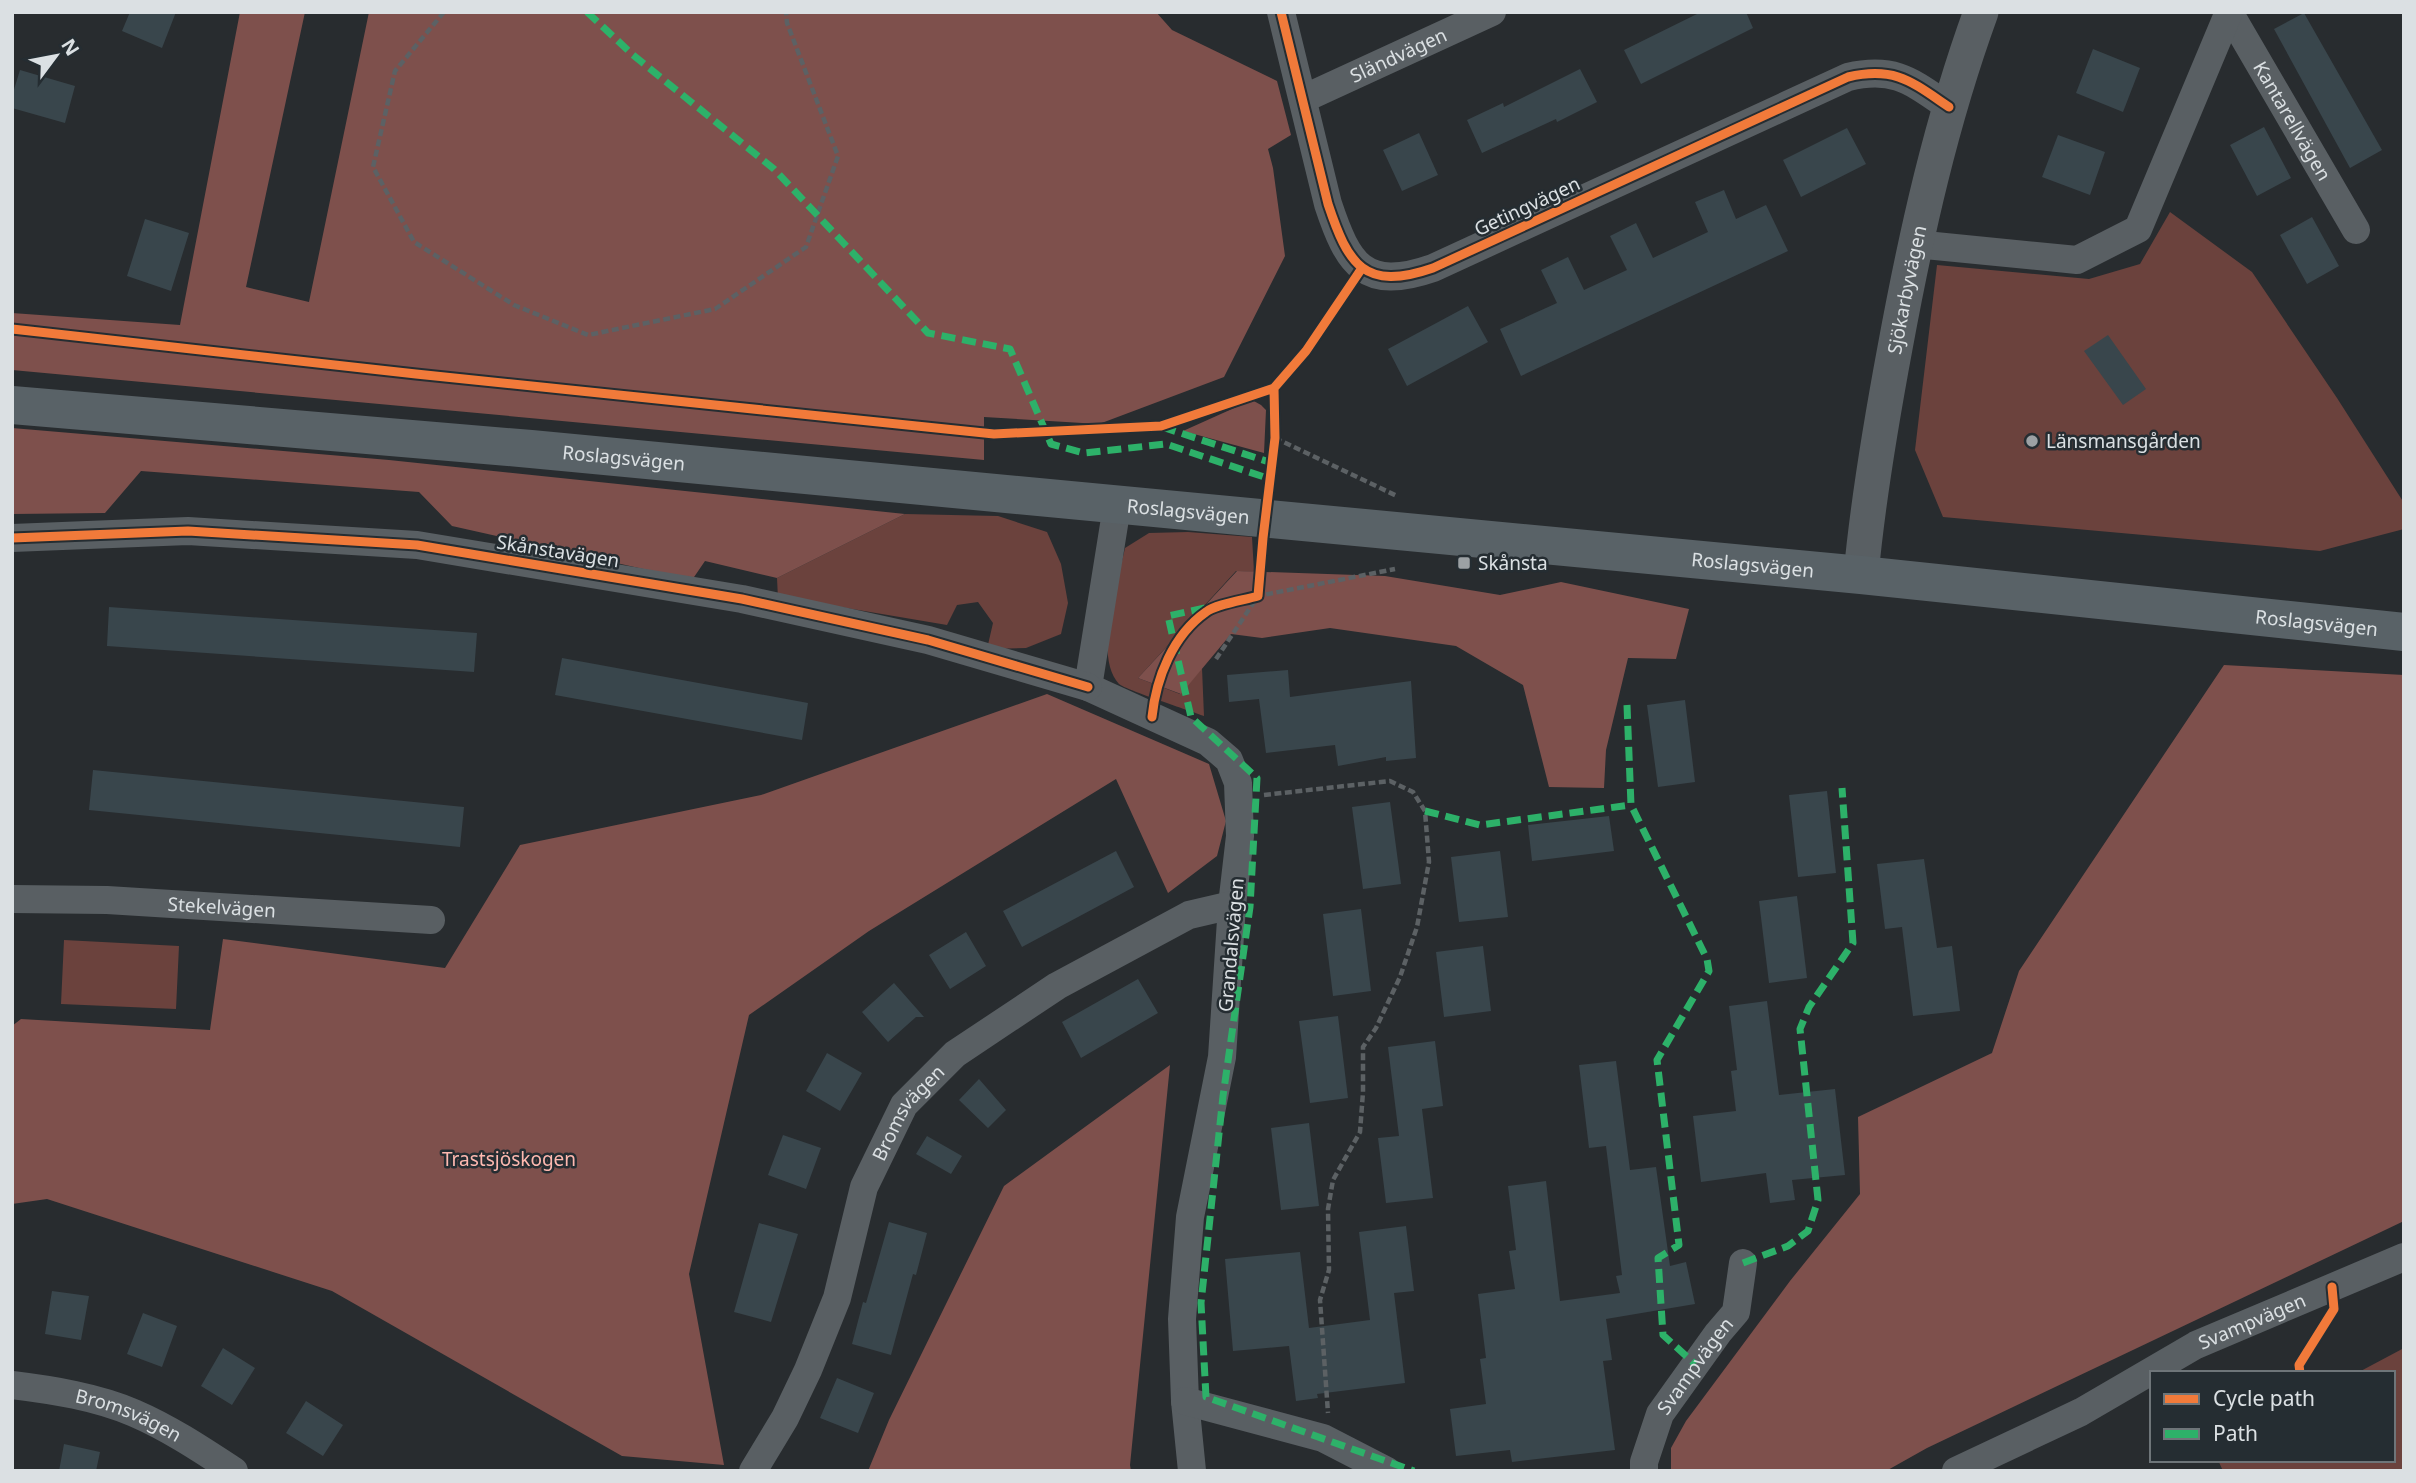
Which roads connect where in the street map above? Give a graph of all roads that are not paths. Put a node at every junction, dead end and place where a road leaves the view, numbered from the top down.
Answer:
1 (1281, 12) edge
2 (1492, 12) edge
3 (1981, 12) edge
4 (1303, 99) junction
5 (1949, 107) junction
6 (2356, 230) dead end
7 (1914, 244) junction
8 (12, 405) edge
9 (1117, 506) junction
10 (12, 537) edge
11 (1861, 575) junction
12 (2404, 632) edge
13 (1088, 687) junction
14 (12, 899) edge
15 (1232, 905) junction
16 (431, 920) dead end
17 (2404, 1256) edge
18 (1743, 1263) dead end
19 (2151, 1371) edge
20 (2150, 1372) edge
21 (12, 1385) edge
22 (1185, 1401) junction
23 (234, 1471) edge
24 (753, 1471) edge
25 (1192, 1471) edge
26 (1387, 1471) edge
27 (1644, 1471) edge
28 (1956, 1471) edge

1 - 4 street, Getingvägen
2 - 4 street, Sländvägen
3 - 5 street, Sjökarbyvägen
4 - 5 street, Getingvägen
5 - 7 street, Sjökarbyvägen
6 - 7 street, Kantarellvägen
7 - 11 street, Sjökarbyvägen
8 - 9 main road, Roslagsvägen
9 - 11 main road, Roslagsvägen
9 - 13 street
10 - 13 street, Skånstavägen
11 - 12 main road, Roslagsvägen
13 - 15 street, Grandalsvägen
14 - 16 street, Stekelvägen
15 - 22 street, Grandalsvägen
15 - 24 street, Bromsvägen
17 - 19 street, Svampvägen
18 - 27 street, Svampvägen
20 - 28 street, Svampvägen
21 - 23 street, Bromsvägen
22 - 25 street, Grandalsvägen
22 - 26 street

